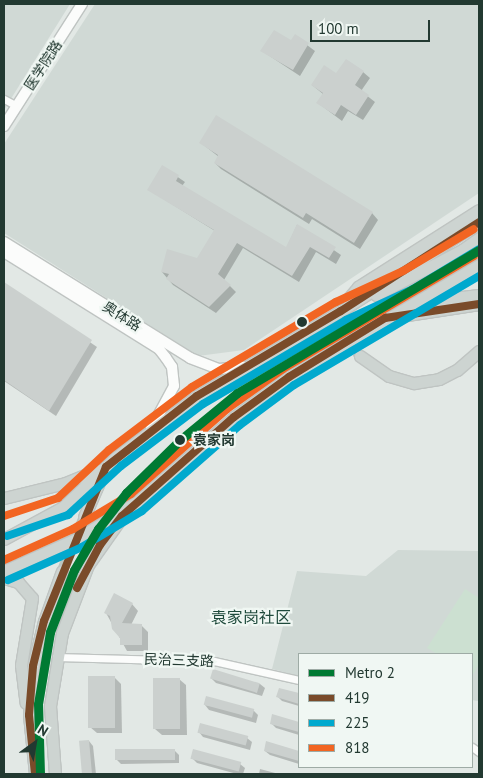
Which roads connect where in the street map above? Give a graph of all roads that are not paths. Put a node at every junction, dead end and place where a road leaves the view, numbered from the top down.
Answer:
1 (82, 4) edge
2 (4, 99) edge
3 (16, 106) junction
4 (4, 126) edge
5 (479, 210) edge
6 (479, 222) edge
7 (479, 238) edge
8 (4, 242) edge
9 (4, 252) edge
10 (479, 265) edge
11 (479, 295) edge
12 (348, 299) tunnel mouth
13 (413, 303) junction
14 (479, 304) edge
15 (341, 311) junction
16 (385, 318) junction
17 (479, 351) edge
18 (360, 356) tunnel mouth
19 (247, 366) junction
20 (152, 429) junction
21 (106, 467) junction
22 (9, 497) edge
23 (137, 502) junction
24 (84, 518) tunnel mouth
25 (4, 539) edge
26 (4, 571) edge
27 (62, 571) tunnel mouth
28 (4, 578) edge
29 (56, 657) junction
30 (298, 680) edge
31 (29, 715) junction
32 (35, 774) edge
33 (55, 774) edge

1 - 3 main road, 医学院路
2 - 3 street
3 - 4 main road, 医学院路
5 - 12 main road
6 - 15 main road
7 - 15 main road
8 - 19 main road, 奥体路
9 - 20 main road, 奥体路
10 - 13 main road
11 - 13 main road
13 - 16 main road
14 - 16 main road
15 - 19 main road
16 - 23 main road
17 - 18 main road
19 - 20 main road
20 - 21 main road
21 - 22 main road
21 - 24 main road
21 - 25 main road
23 - 26 main road
23 - 29 main road
27 - 31 main road
28 - 31 main road
29 - 30 street, 民治三支路
29 - 33 main road
31 - 32 main road

